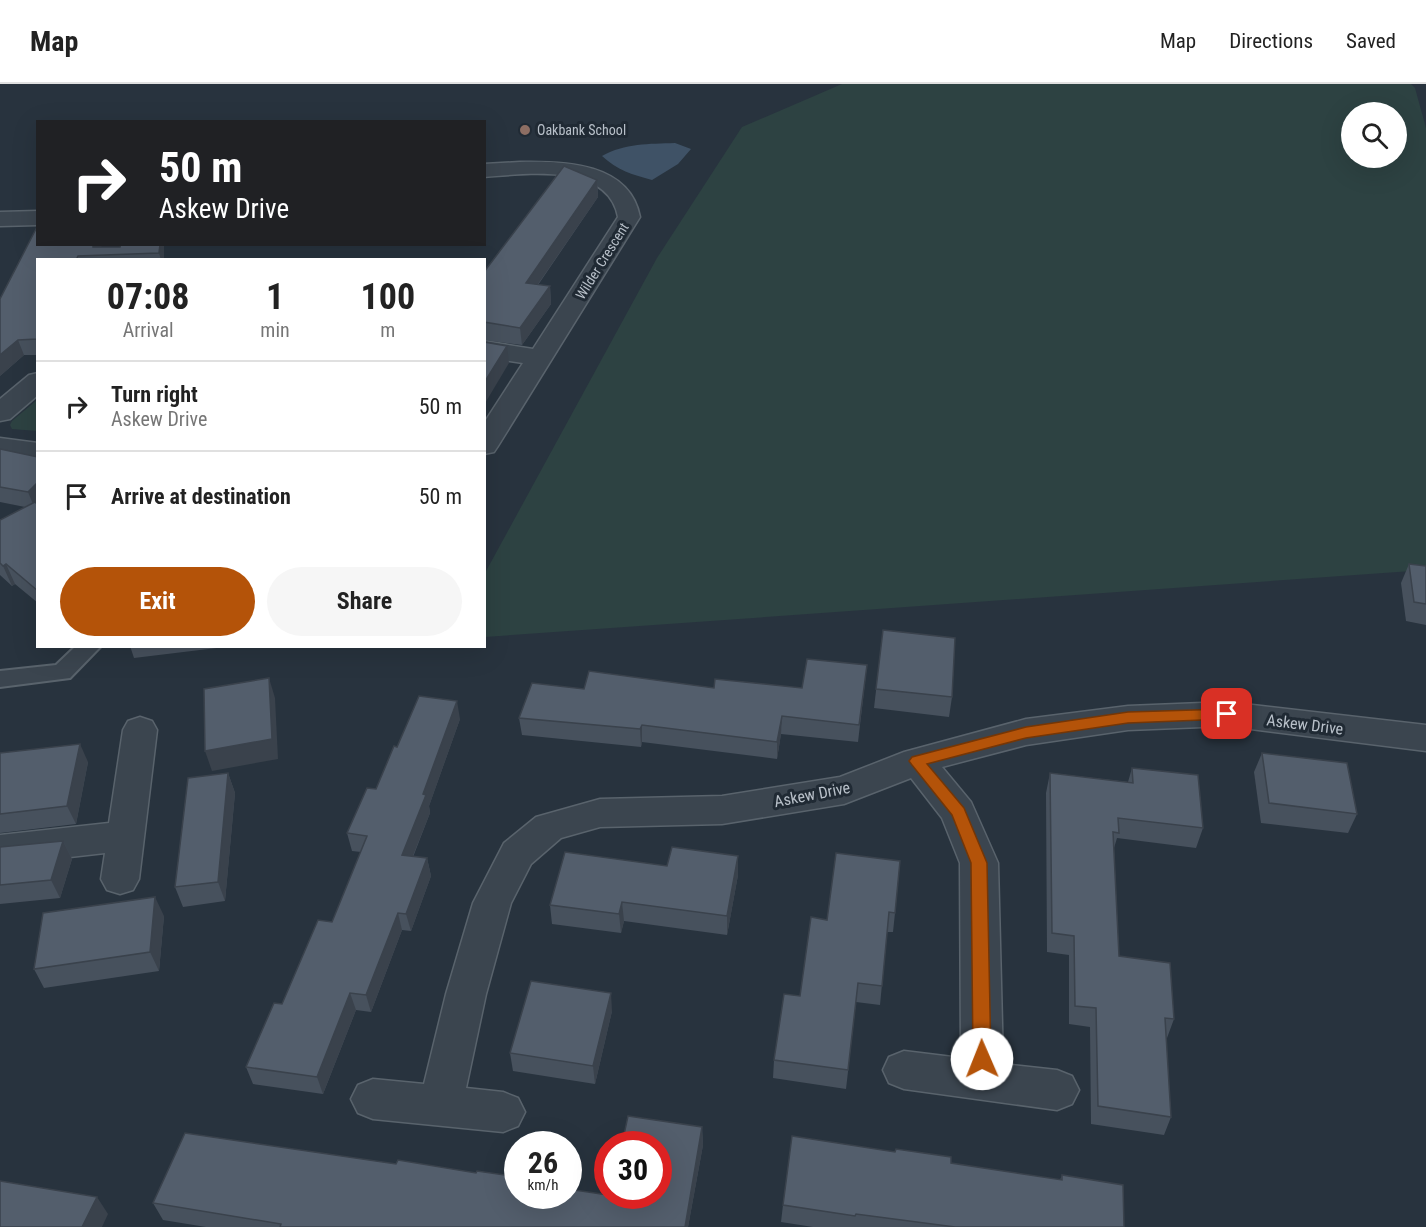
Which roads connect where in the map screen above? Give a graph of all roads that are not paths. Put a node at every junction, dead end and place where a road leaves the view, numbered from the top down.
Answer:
1 (486, 171) edge
2 (36, 218) edge
3 (0, 219) edge
4 (486, 350) edge
5 (541, 358) junction
6 (36, 383) edge
7 (0, 413) edge
8 (486, 443) edge
9 (0, 446) edge
10 (36, 452) edge
11 (88, 648) edge
12 (0, 679) edge
13 (140, 730) dead end
14 (1426, 738) edge
15 (917, 761) junction
16 (125, 837) junction
17 (0, 850) edge
18 (120, 879) dead end
19 (904, 1070) dead end
20 (982, 1081) junction
21 (1057, 1090) dead end
22 (373, 1099) dead end
23 (441, 1106) junction
24 (503, 1112) dead end

1 - 5 street, Wilder Crescent
2 - 3 street
4 - 5 street
5 - 8 street, Wilder Crescent
6 - 7 street
9 - 10 street
11 - 12 lane
13 - 16 street
14 - 15 street, Askew Drive
15 - 20 street
15 - 23 street, Askew Drive
16 - 17 street
16 - 18 street
19 - 20 street
20 - 21 street
22 - 23 street
23 - 24 street

